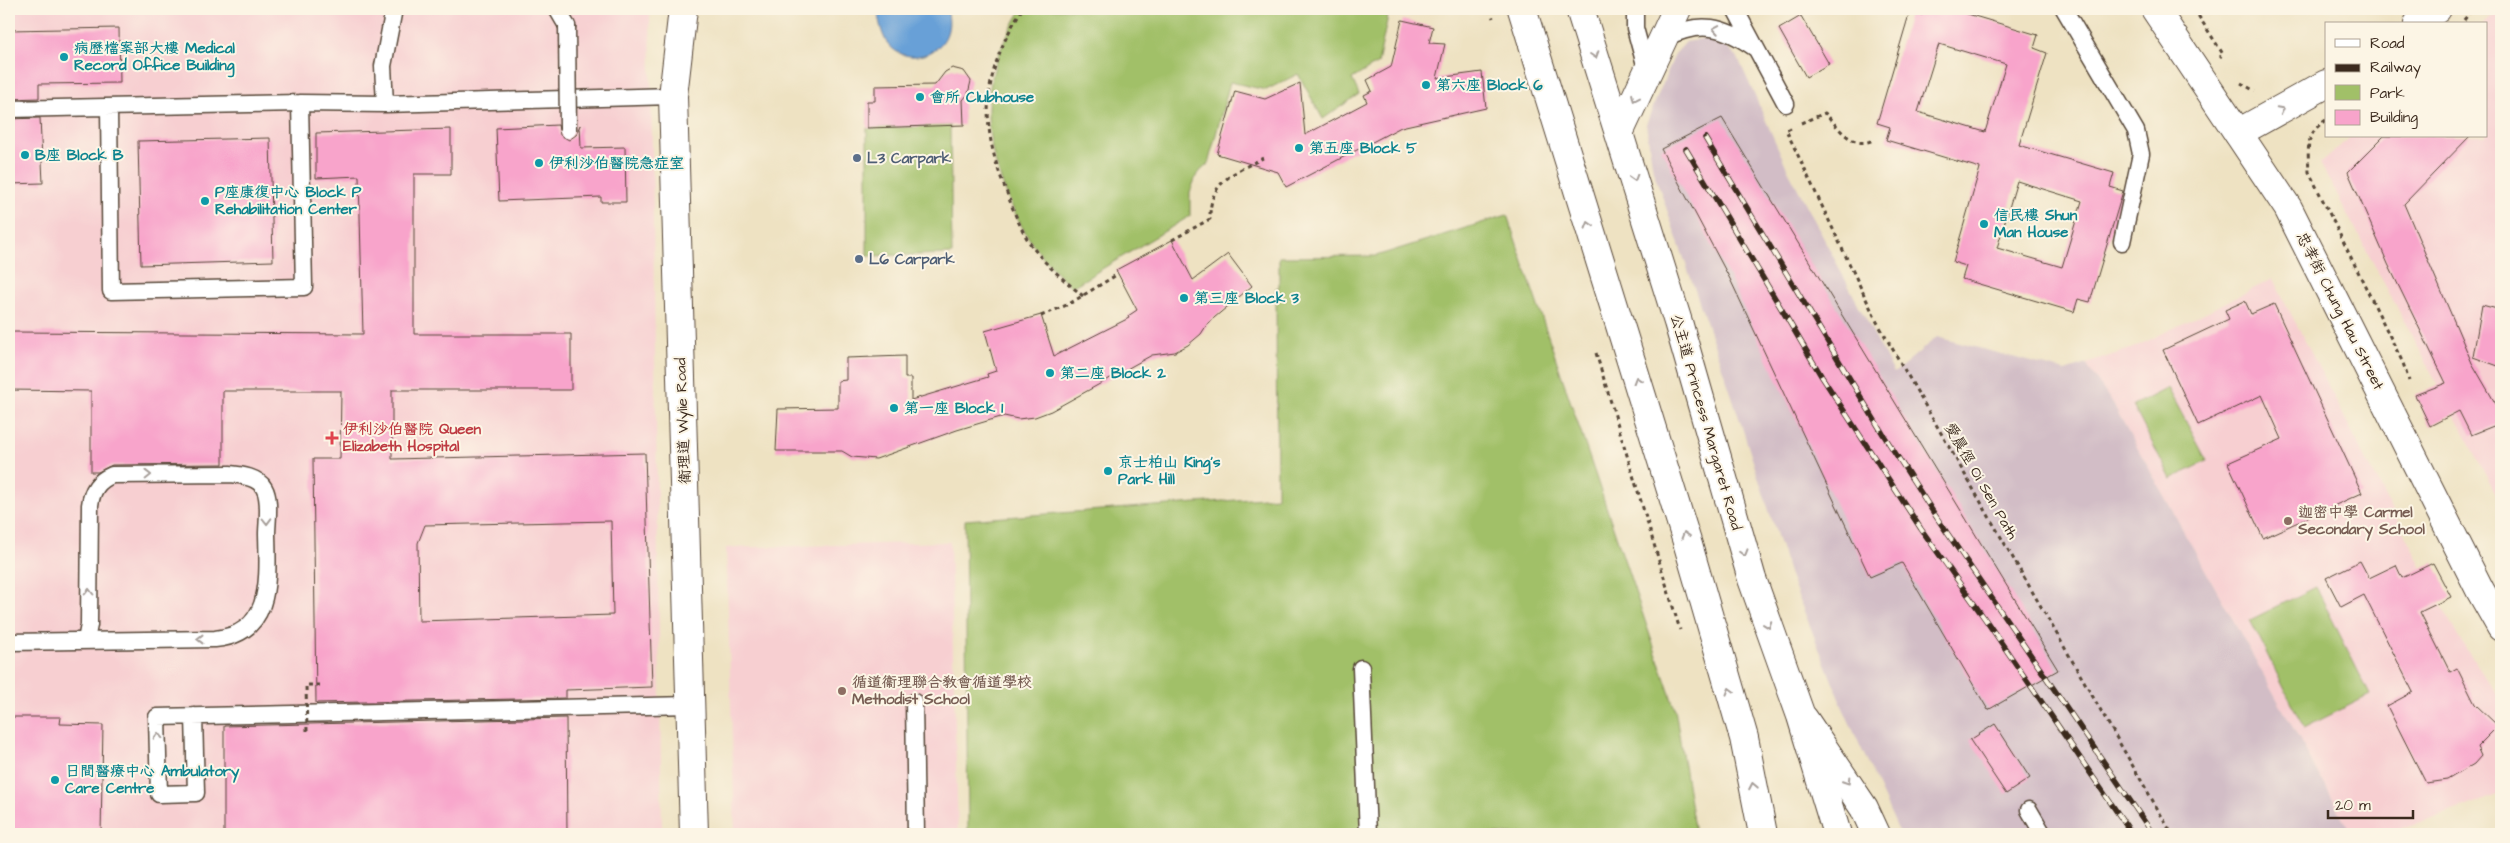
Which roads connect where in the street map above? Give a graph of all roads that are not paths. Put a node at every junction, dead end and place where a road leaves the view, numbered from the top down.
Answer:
1 (394, 9) edge
2 (557, 9) edge
3 (683, 9) edge
4 (1522, 9) edge
5 (1580, 9) edge
6 (1635, 9) edge
7 (1676, 9) edge
8 (1735, 9) edge
9 (2064, 9) edge
10 (2155, 9) edge
11 (2437, 9) edge
12 (2421, 22) edge
13 (1664, 38) junction
14 (1759, 51) junction
15 (1647, 73) junction
16 (2325, 85) edge
17 (673, 96) junction
18 (300, 103) junction
19 (385, 104) junction
20 (1786, 104) dead end
21 (109, 107) junction
22 (9, 109) edge
23 (568, 130) dead end
24 (1620, 131) junction
25 (2238, 133) junction
26 (2122, 242) dead end
27 (2501, 627) edge
28 (86, 640) junction
29 (9, 642) edge
30 (1361, 668) dead end
31 (914, 702) dead end
32 (691, 705) junction
33 (194, 716) junction
34 (1801, 716) junction
35 (2029, 810) dead end
36 (1833, 829) edge
37 (694, 834) edge
38 (916, 834) edge
39 (1368, 834) edge
40 (1763, 834) edge
41 (1876, 834) edge
42 (2043, 834) edge

1 - 19 lane
2 - 23 lane, bridge
3 - 17 main road, 衛理道 Wylie Road
40 -> 4 main road
5 -> 24 main road, 公主道 Princess Margaret Road
6 - 15 lane
7 - 13 main road
8 - 14 lane
9 - 26 lane
10 - 25 main road, 忠孝街 Chung Hau Street
11 - 12 main road
14 -> 13 lane
13 - 15 main road
14 - 20 lane
15 -> 24 main road
25 -> 16 main road
17 - 19 lane
17 - 32 main road, 衛理道 Wylie Road
18 - 19 lane
18 - 21 lane
18 - 21 lane
21 - 22 lane
24 -> 34 main road, 公主道 Princess Margaret Road
25 - 27 main road, 忠孝街 Chung Hau Street
28 -> 28 lane
28 - 29 lane
30 - 39 lane
31 - 38 lane
32 - 33 lane
32 - 37 main road, 衛理道 Wylie Road
33 -> 33 lane
34 - 36 main road, 公主道 Princess Margaret Road
34 -> 41 main road
35 - 42 lane

